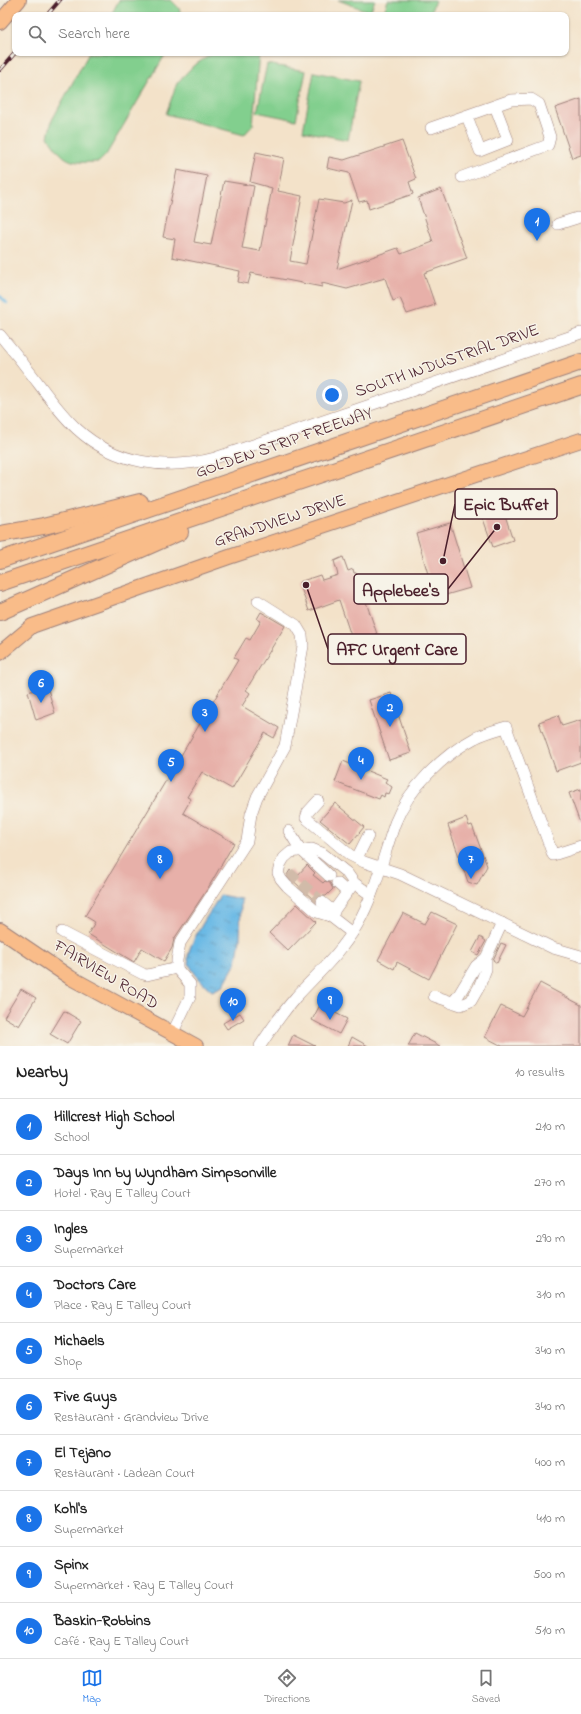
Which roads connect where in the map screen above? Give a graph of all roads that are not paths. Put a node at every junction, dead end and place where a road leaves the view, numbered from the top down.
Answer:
1 (12, 2) edge
2 (1, 19) edge
3 (495, 106) junction
4 (467, 116) junction
5 (431, 128) dead end
6 (503, 143) junction
7 (510, 159) junction
8 (462, 177) dead end
9 (577, 218) dead end
10 (558, 224) dead end
11 (581, 334) edge
12 (0, 335) edge
13 (581, 362) edge
14 (581, 386) edge
15 (581, 440) edge
16 (266, 469) junction
17 (271, 492) junction
18 (0, 534) edge
19 (0, 560) edge
20 (0, 583) edge
21 (258, 601) dead end
22 (0, 612) edge
23 (0, 653) edge
24 (318, 801) dead end
25 (289, 830) dead end
26 (368, 836) dead end
27 (581, 846) edge
28 (300, 850) junction
29 (356, 858) junction
30 (381, 867) junction
31 (350, 887) junction
32 (371, 895) junction
33 (322, 902) tunnel mouth
34 (332, 914) junction
35 (502, 923) junction
36 (0, 930) edge
37 (62, 932) dead end
38 (352, 933) junction
39 (581, 956) edge
40 (177, 968) junction
41 (434, 996) dead end
42 (172, 1034) junction
43 (196, 1046) edge
44 (260, 1046) edge

1 - 2 main road
3 - 4 street
3 - 6 street
3 - 7 street
4 - 5 street
4 - 6 street
6 - 7 street
7 - 8 street
9 - 10 street
11 - 12 street, SOUTH INDUSTRIAL DRIVE
13 - 16 highway, GOLDEN STRIP FREEWAY
14 - 17 highway
15 - 23 main road, GRANDVIEW DRIVE
16 - 18 highway
16 - 19 highway, GOLDEN STRIP FREEWAY
17 - 20 highway
17 - 22 highway
21 - 40 street
24 - 29 street
25 - 28 street
26 - 29 street
27 - 30 street
28 - 31 street
28 - 31 street
28 - 34 street
29 - 30 street
30 - 32 street
30 - 35 street
31 - 32 street
31 - 34 street
32 - 38 street
33 - 34 street
34 - 38 street
35 - 39 street
35 - 41 street
36 - 42 main road, FAIRVIEW ROAD
37 - 40 street
38 - 44 street
40 - 42 street
42 - 43 main road, FAIRVIEW ROAD

